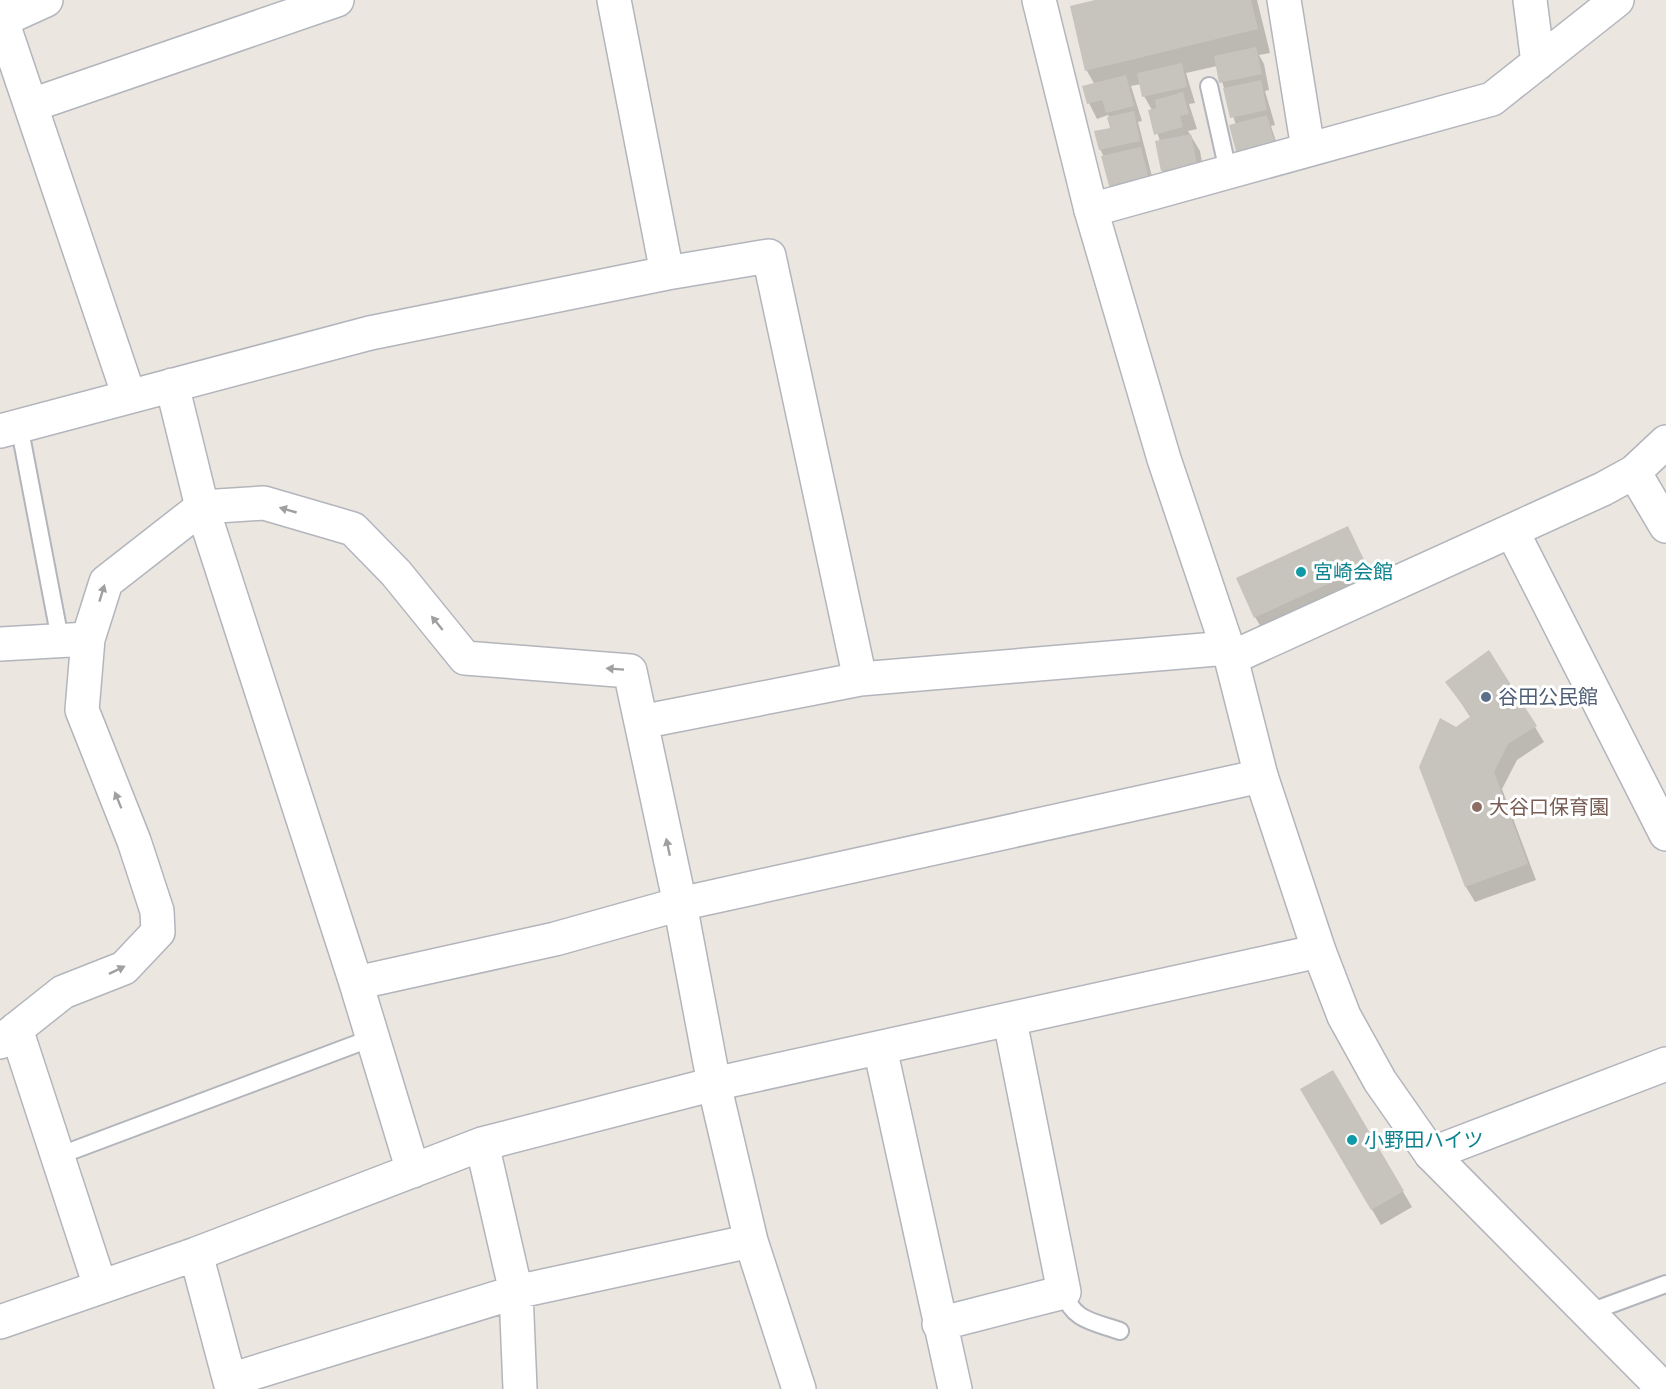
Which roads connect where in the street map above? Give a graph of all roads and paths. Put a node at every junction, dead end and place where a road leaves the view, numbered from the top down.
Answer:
1 (46, 0) edge
2 (337, 0) edge
3 (614, 0) edge
4 (1039, 0) edge
5 (1284, 0) edge
6 (1530, 0) edge
7 (1617, 0) edge
8 (301, 6) edge
9 (1, 17) edge
10 (1538, 63) junction
11 (1209, 86) dead end
12 (32, 105) junction
13 (1308, 149) junction
14 (1228, 171) junction
15 (1091, 210) junction
16 (667, 273) junction
17 (172, 385) junction
18 (129, 396) junction
19 (9, 428) edge
20 (1666, 442) edge
21 (1634, 472) junction
22 (202, 507) junction
23 (1666, 526) edge
24 (1512, 531) junction
25 (74, 639) junction
26 (0, 644) edge
27 (1229, 653) junction
28 (860, 679) junction
29 (641, 722) junction
30 (1261, 776) junction
31 (1666, 834) edge
32 (680, 904) junction
33 (1319, 951) junction
34 (356, 983) junction
35 (1010, 1021) junction
36 (8, 1035) edge
37 (372, 1038) junction
38 (880, 1048) junction
39 (1666, 1064) edge
40 (714, 1084) junction
41 (482, 1144) junction
42 (1431, 1154) junction
43 (57, 1156) junction
44 (413, 1172) junction
45 (751, 1241) junction
46 (196, 1254) junction
47 (1666, 1284) edge
48 (100, 1286) junction
49 (516, 1292) junction
50 (1064, 1292) junction
51 (1590, 1312) junction
52 (0, 1322) edge
53 (939, 1324) junction
54 (1120, 1331) dead end
55 (1660, 1383) edge
56 (231, 1384) edge
57 (520, 1389) edge
58 (799, 1389) edge
59 (955, 1389) edge

1 - 9 street
2 - 8 street
3 - 16 street
4 - 15 street
5 - 13 street
6 - 10 street
7 - 10 street
8 - 12 street
9 - 12 street
10 - 13 street
11 - 14 lane
12 - 18 street
13 - 14 street
14 - 15 street
15 - 27 street
16 - 17 street
16 - 28 street
17 - 18 street
17 - 22 street
18 - 19 street
19 - 25 lane
20 - 21 street
21 - 23 street
21 - 24 street
25 -> 22 street
29 -> 22 street
22 - 34 street
24 - 27 street
24 - 31 street
25 - 26 street
36 -> 25 street
27 - 28 street
27 - 30 street
28 - 29 street
32 -> 29 street
30 - 32 street
30 - 33 street
32 - 34 street
32 - 40 street
33 - 35 street
33 - 42 street
34 - 37 street
35 - 38 street
35 - 50 street
36 - 43 street
37 - 43 lane
37 - 44 street
38 - 40 street
38 - 53 street
39 - 42 street
40 - 41 street
40 - 45 street
41 - 44 street
41 - 49 street
42 - 51 street
43 - 48 street
44 - 46 street
45 - 49 street
45 - 58 street
46 - 48 street
46 - 56 street
47 - 51 lane
48 - 52 street
49 - 56 street
49 - 57 street
50 - 53 street
50 - 54 lane
51 - 55 street
53 - 59 street

